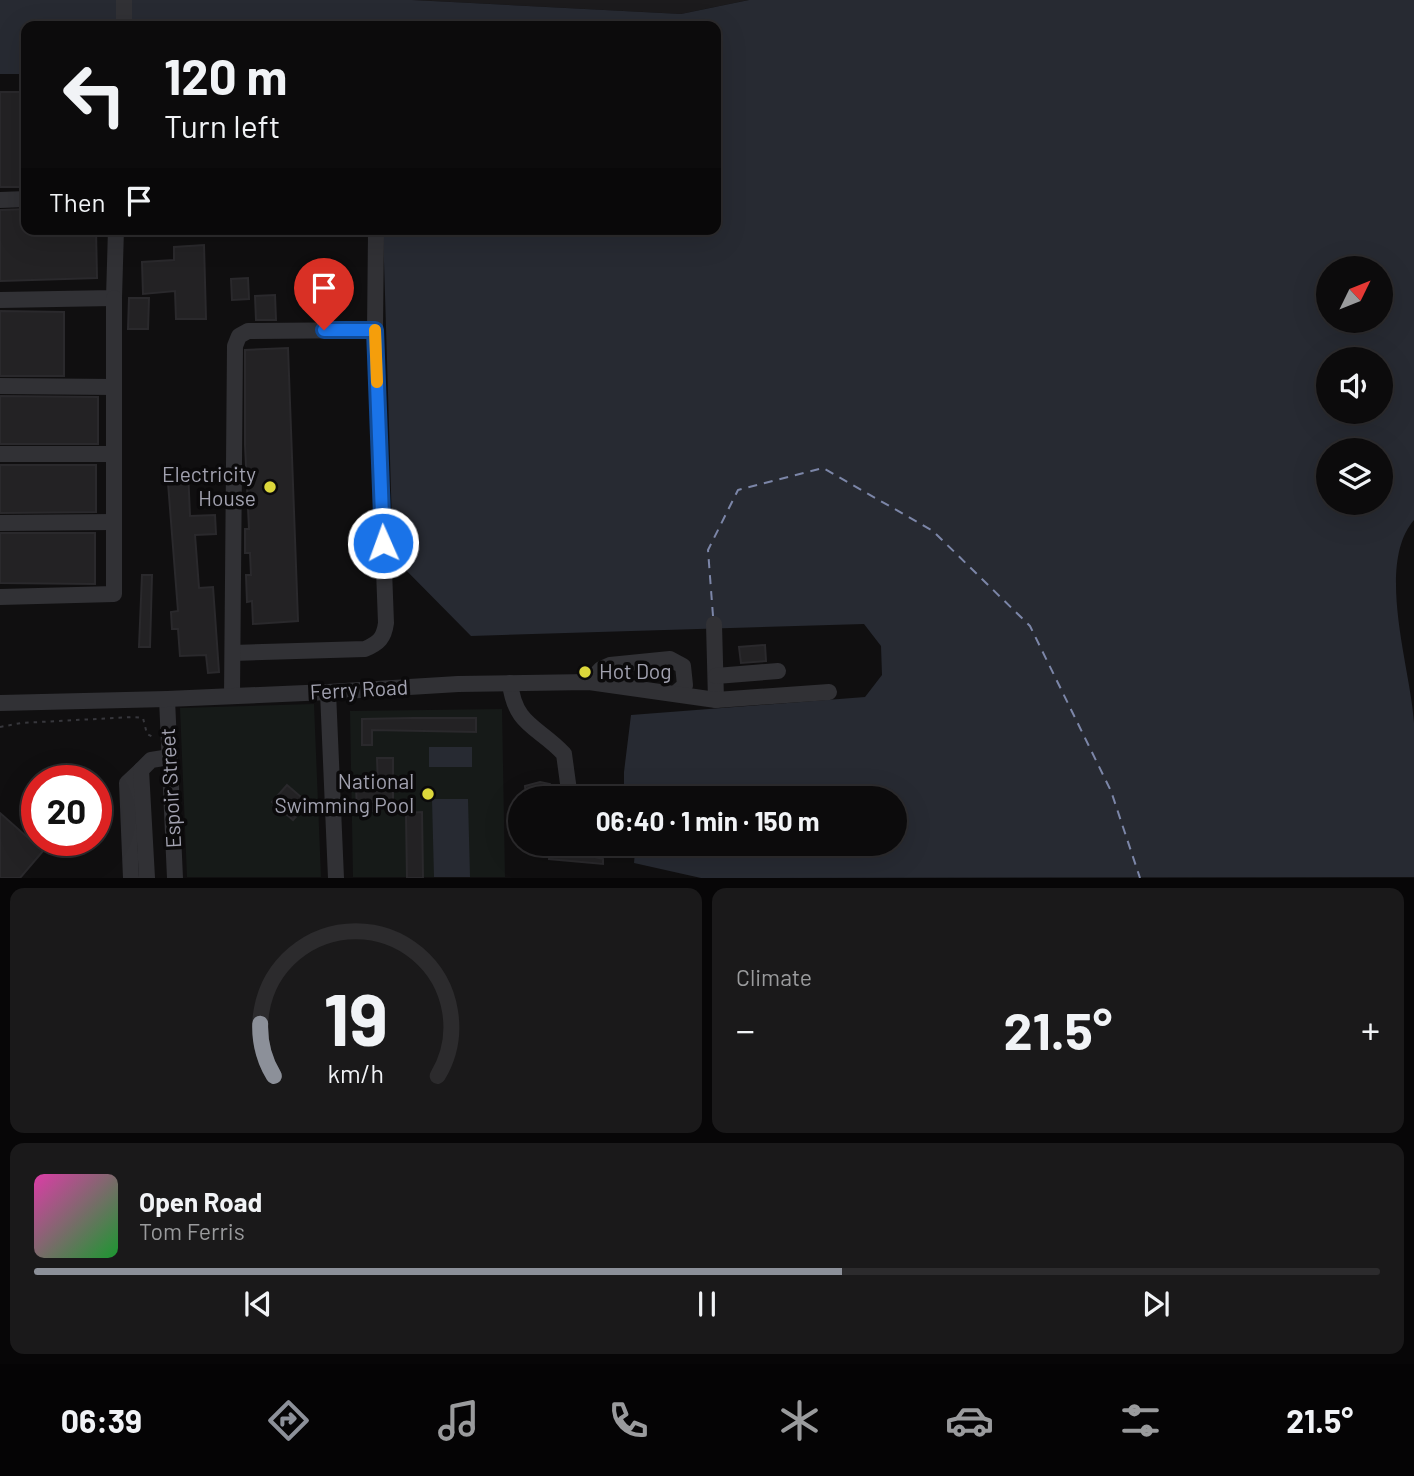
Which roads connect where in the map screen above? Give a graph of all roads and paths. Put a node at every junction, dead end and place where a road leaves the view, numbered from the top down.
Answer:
1 (124, 0) edge
2 (124, 21) edge
3 (21, 199) edge
4 (0, 200) edge
5 (116, 235) edge
6 (376, 235) edge
7 (114, 298) junction
8 (0, 300) edge
9 (375, 330) junction
10 (0, 386) edge
11 (114, 387) junction
12 (0, 454) edge
13 (114, 454) junction
14 (114, 522) junction
15 (0, 523) edge
16 (0, 597) edge
17 (714, 624) dead end
18 (233, 653) junction
19 (778, 671) dead end
20 (716, 676) junction
21 (589, 682) junction
22 (510, 683) junction
23 (328, 692) junction
24 (829, 692) dead end
25 (676, 694) junction
26 (232, 696) junction
27 (167, 699) junction
28 (716, 700) junction
29 (0, 703) edge
30 (0, 727) edge
31 (169, 737) junction
32 (170, 757) junction
33 (141, 770) junction
34 (568, 786) edge
35 (131, 877) edge
36 (147, 877) edge
37 (175, 877) edge
38 (336, 877) edge

1 - 2 street
3 - 4 street
5 - 7 street
6 - 9 street
7 - 8 street
7 - 11 street
9 - 18 street
9 - 18 street
10 - 11 street
11 - 13 street
12 - 13 street
13 - 14 street
14 - 15 street
14 - 16 street
17 - 20 street
18 - 26 street
19 - 20 street
20 - 28 street
21 - 22 street, Ferry Road
21 - 25 street, Ferry Road
21 - 25 street
22 - 23 street, Ferry Road
22 - 34 street
23 - 26 street, Ferry Road
23 - 38 street
24 - 28 street, Ferry Road
25 - 28 street, Ferry Road
26 - 27 street, Ferry Road
27 - 29 street, Ferry Road
27 - 31 street, Espoir Street
30 - 31 path
31 - 32 street, Espoir Street
32 - 33 street
32 - 37 street, Espoir Street
33 - 35 street
33 - 36 street

